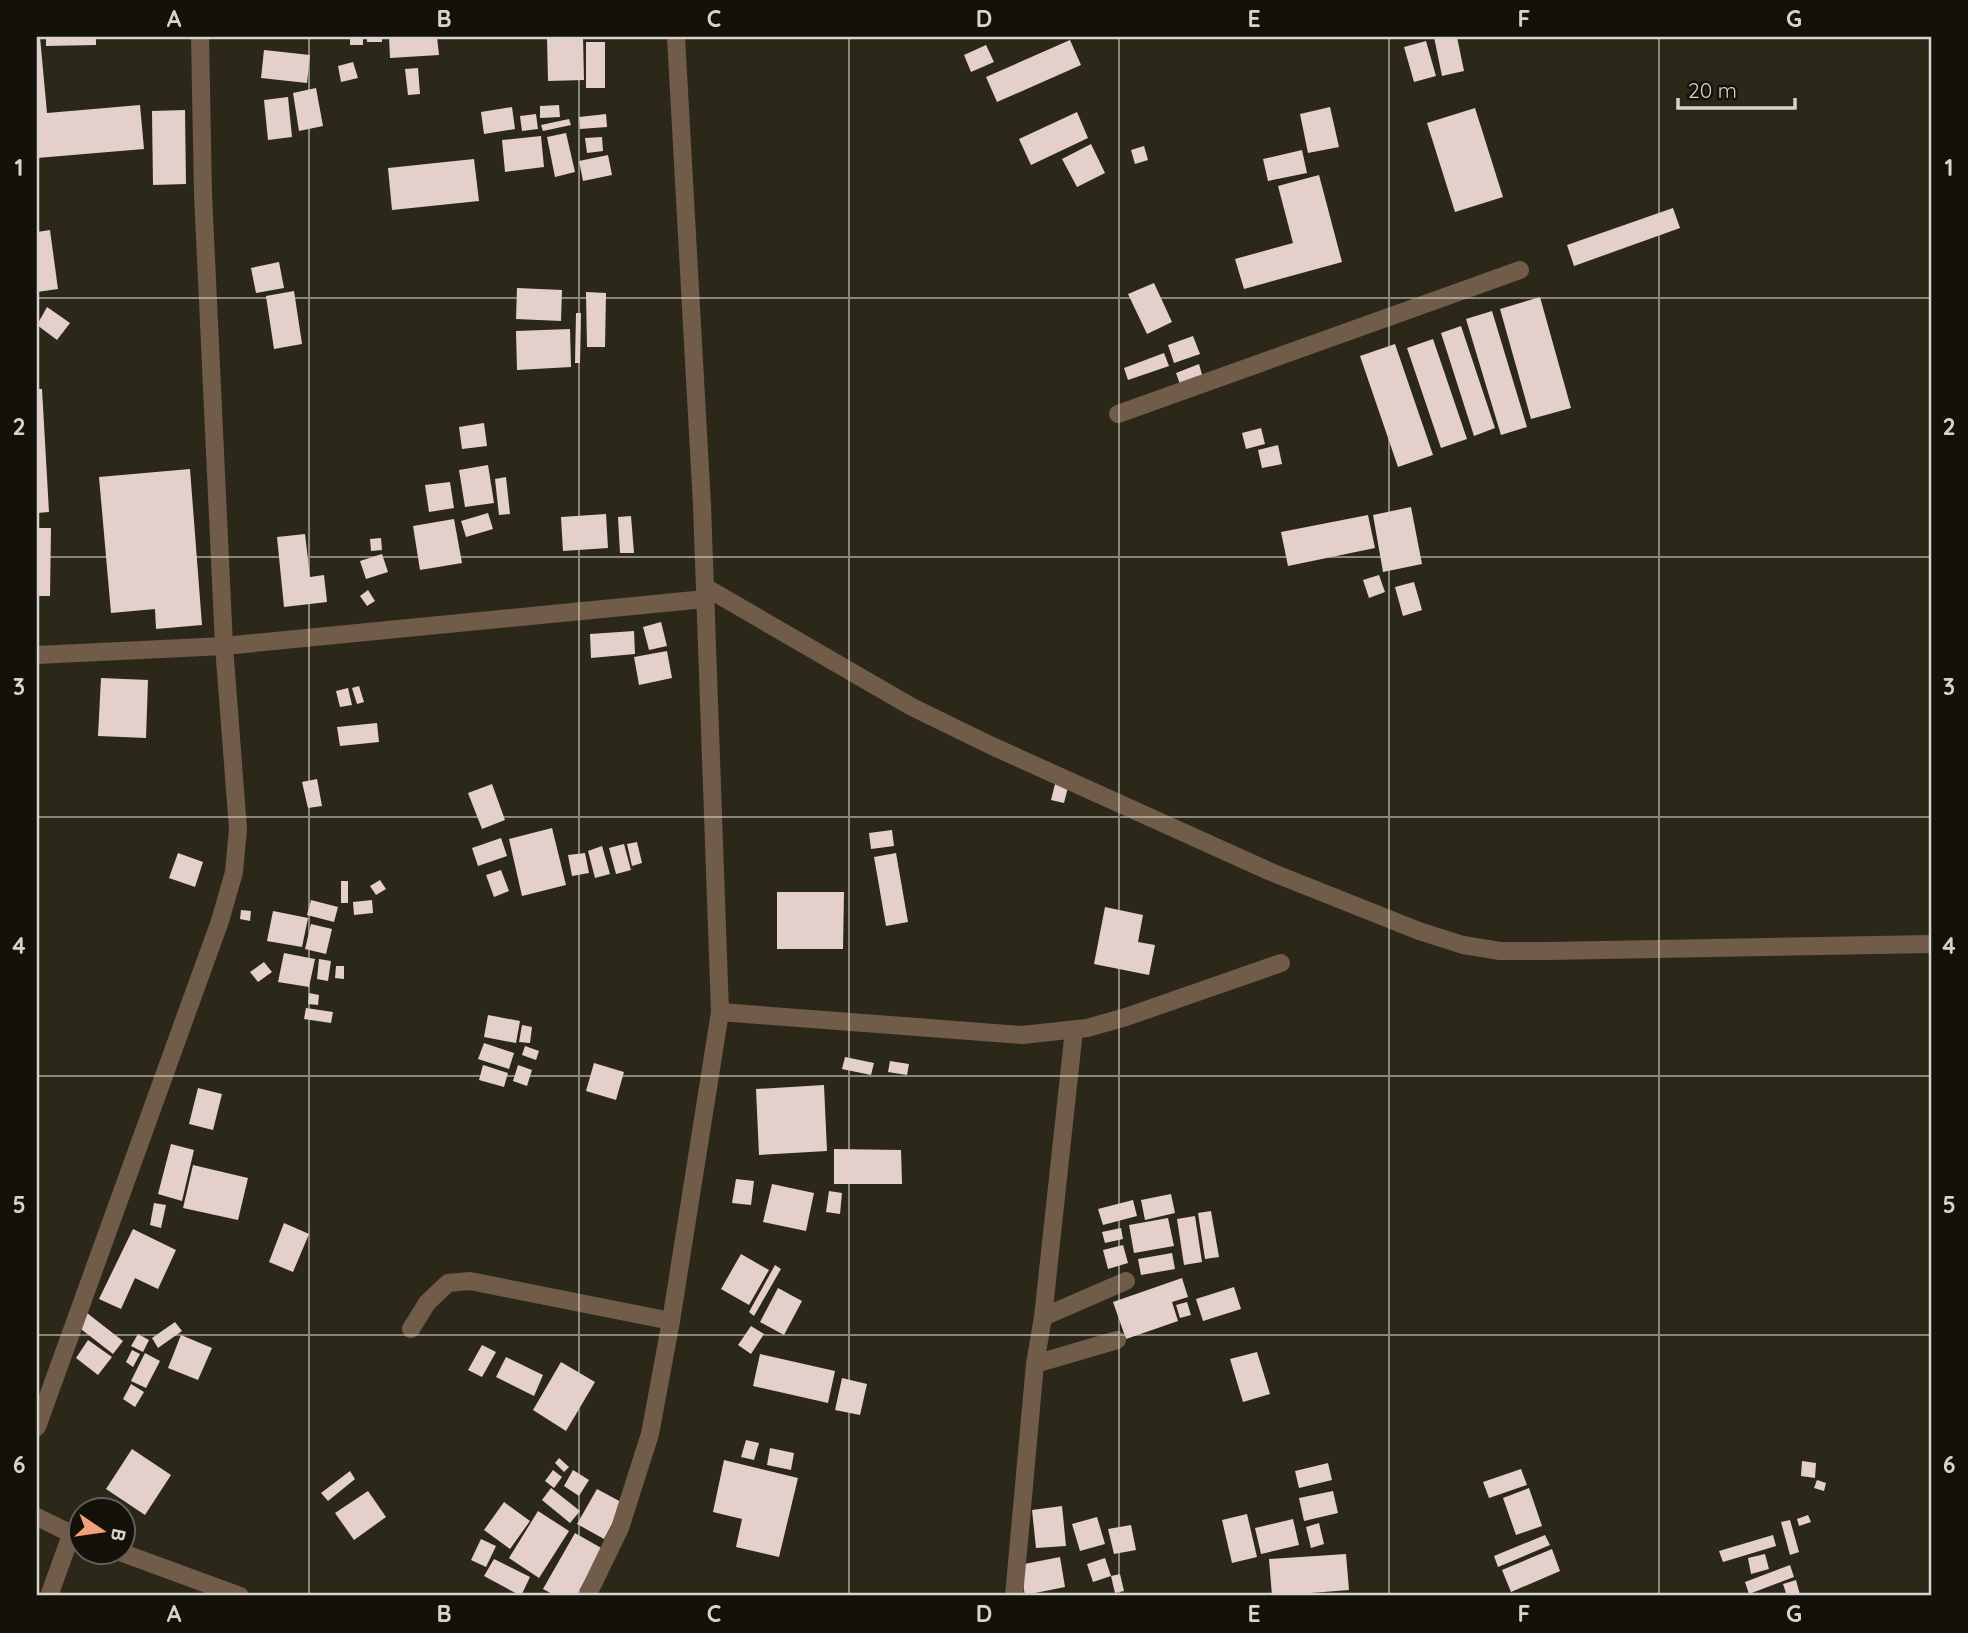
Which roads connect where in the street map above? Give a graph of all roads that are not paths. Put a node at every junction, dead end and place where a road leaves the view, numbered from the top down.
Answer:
1 (201, 37) edge
2 (676, 37) edge
3 (1520, 270) dead end
4 (1118, 414) dead end
5 (705, 593) junction
6 (224, 646) junction
7 (37, 655) edge
8 (1931, 944) edge
9 (1281, 963) dead end
10 (720, 1012) junction
11 (1074, 1030) junction
12 (1126, 1281) dead end
13 (1042, 1317) junction
14 (671, 1321) junction
15 (411, 1329) dead end
16 (1117, 1340) dead end
17 (1035, 1364) junction
18 (37, 1427) edge
19 (37, 1517) edge
20 (66, 1531) edge
21 (66, 1549) edge
22 (136, 1558) edge
23 (49, 1596) edge
24 (240, 1596) edge
25 (587, 1596) edge
26 (1014, 1596) edge

1 - 6 street
2 - 5 street
3 - 4 street
5 - 6 street
5 - 8 street
5 - 10 street
6 - 7 street
6 - 18 street
9 - 11 street
10 - 11 street
10 - 14 street
11 - 13 street
12 - 13 street
13 - 17 street
14 - 15 street
14 - 25 street
16 - 17 street
17 - 26 street
19 - 20 street
21 - 23 street
22 - 24 street

